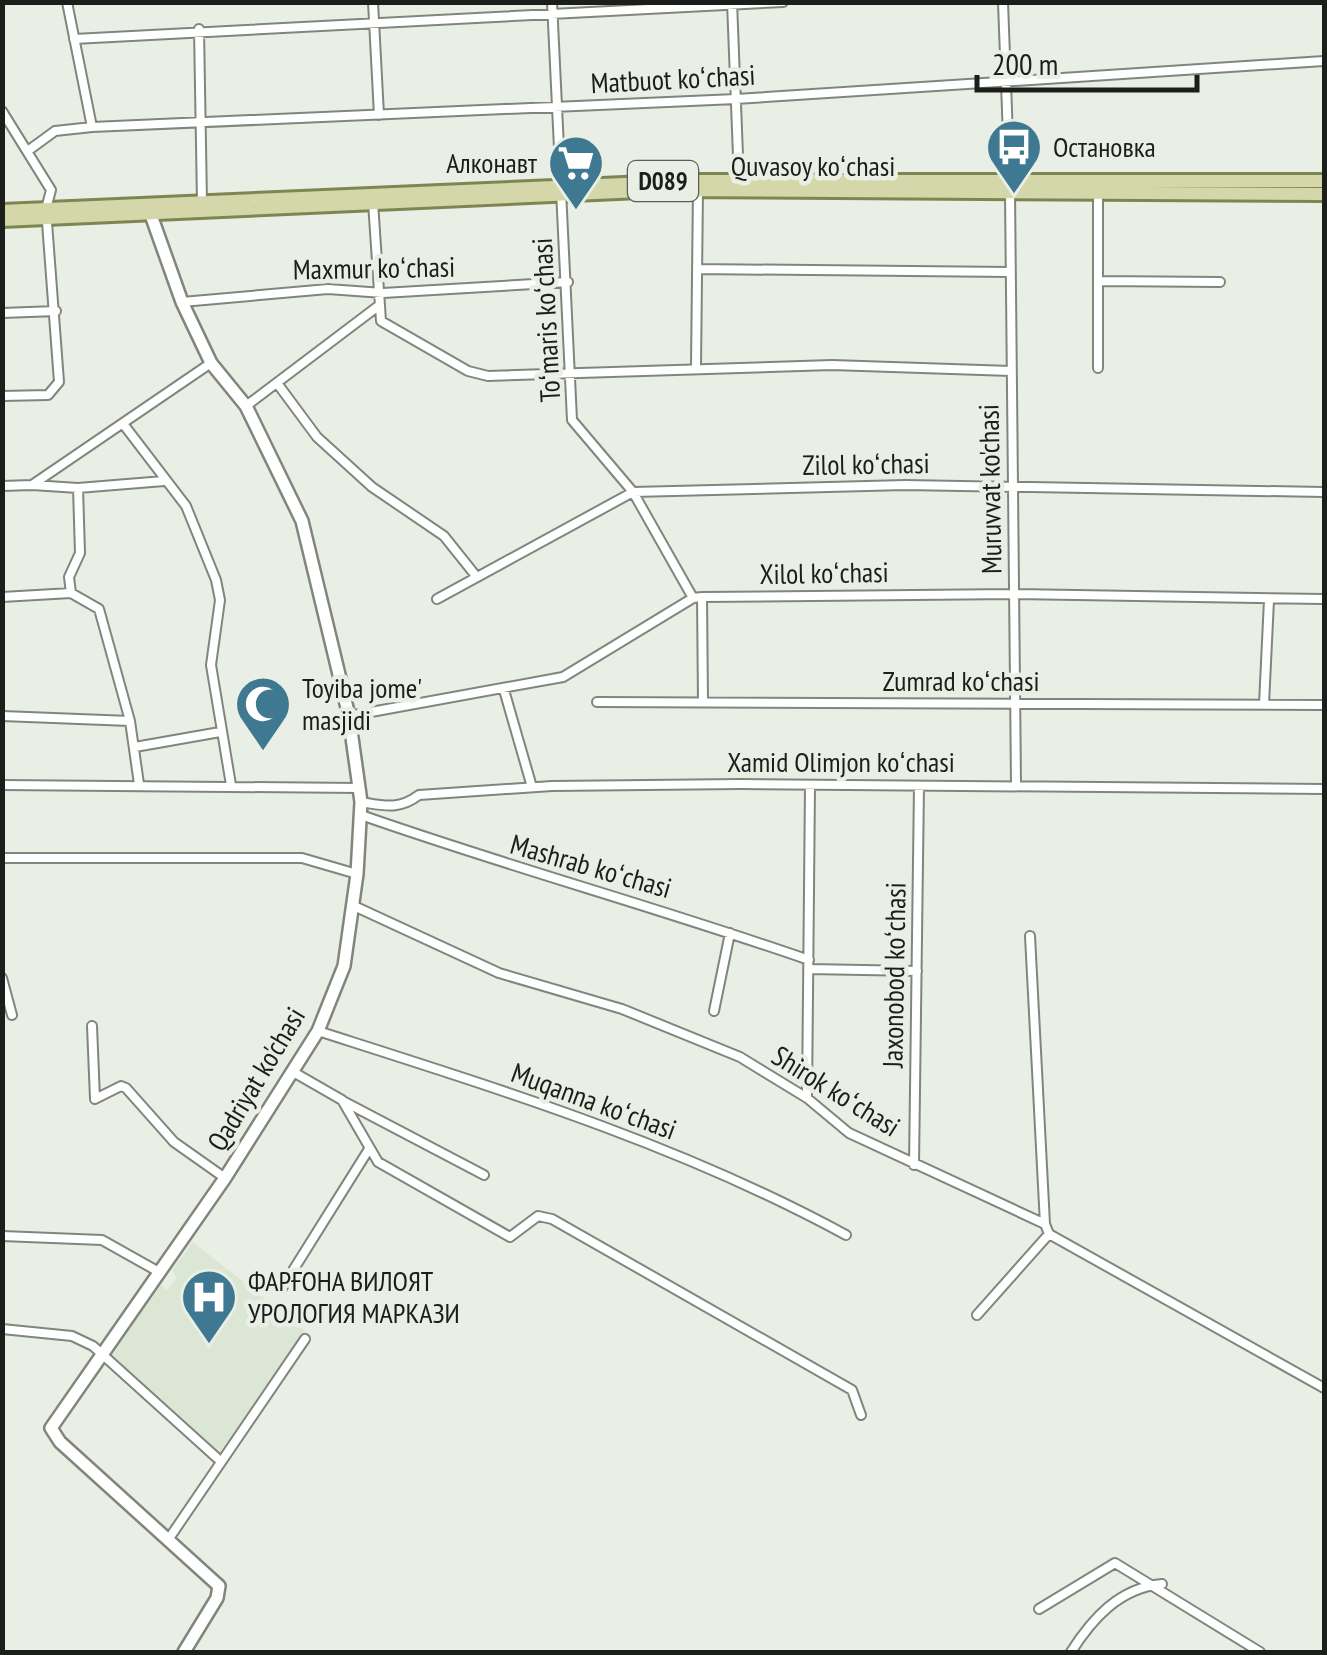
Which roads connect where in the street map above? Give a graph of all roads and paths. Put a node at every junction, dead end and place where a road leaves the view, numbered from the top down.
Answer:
1 (67, 2) edge
2 (373, 2) edge
3 (552, 2) edge
4 (783, 2) edge
5 (1003, 2) edge
6 (732, 4) edge
7 (552, 13) junction
8 (374, 20) junction
9 (200, 29) junction
10 (74, 38) junction
11 (1324, 60) edge
12 (1004, 82) junction
13 (736, 98) junction
14 (557, 107) junction
15 (2, 111) edge
16 (379, 115) junction
17 (202, 124) junction
18 (92, 127) junction
19 (30, 150) junction
20 (738, 180) junction
21 (1324, 181) edge
22 (1009, 185) junction
23 (560, 189) junction
24 (694, 190) junction
25 (1098, 192) junction
26 (1324, 194) edge
27 (202, 202) junction
28 (376, 202) junction
29 (2, 210) edge
30 (48, 214) junction
31 (151, 216) junction
32 (2, 220) edge
33 (697, 269) junction
34 (1010, 272) junction
35 (1099, 281) junction
36 (568, 282) junction
37 (1220, 282) dead end
38 (378, 290) junction
39 (182, 302) junction
40 (377, 307) junction
41 (56, 310) junction
42 (2, 313) edge
43 (211, 362) junction
44 (696, 366) junction
45 (1098, 368) dead end
46 (1011, 371) junction
47 (574, 372) junction
48 (277, 383) junction
49 (2, 396) edge
50 (246, 406) junction
51 (124, 425) junction
52 (164, 481) junction
53 (32, 485) junction
54 (2, 486) edge
55 (1014, 486) junction
56 (78, 488) junction
57 (634, 492) junction
58 (1324, 492) edge
59 (476, 576) junction
60 (70, 593) junction
61 (1014, 594) junction
62 (2, 597) edge
63 (698, 598) junction
64 (1324, 599) edge
65 (436, 600) dead end
66 (1269, 600) junction
67 (504, 690) junction
68 (597, 702) dead end
69 (703, 702) junction
70 (1016, 704) junction
71 (1264, 704) junction
72 (1324, 705) edge
73 (2, 716) edge
74 (349, 716) junction
75 (130, 721) junction
76 (220, 732) junction
77 (135, 746) junction
78 (139, 784) junction
79 (1016, 784) junction
80 (2, 785) edge
81 (231, 786) junction
82 (532, 786) junction
83 (810, 786) junction
84 (919, 786) junction
85 (360, 788) junction
86 (1324, 789) edge
87 (361, 808) junction
88 (2, 858) edge
89 (357, 874) junction
90 (354, 906) junction
91 (730, 933) junction
92 (1030, 936) dead end
93 (809, 965) junction
94 (917, 971) junction
95 (2, 978) edge
96 (714, 1011) dead end
97 (12, 1016) dead end
98 (92, 1026) dead end
99 (318, 1031) junction
100 (295, 1072) junction
101 (339, 1098) junction
102 (807, 1098) junction
103 (368, 1149) junction
104 (914, 1164) junction
105 (484, 1174) dead end
106 (225, 1178) junction
107 (1047, 1229) junction
108 (846, 1235) dead end
109 (2, 1236) edge
110 (159, 1272) junction
111 (282, 1288) dead end
112 (977, 1315) dead end
113 (2, 1329) edge
114 (305, 1340) dead end
115 (102, 1354) junction
116 (1324, 1388) edge
117 (861, 1415) dead end
118 (217, 1458) dead end
119 (168, 1540) junction
120 (1162, 1584) dead end
121 (1150, 1586) junction
122 (1039, 1609) dead end
123 (184, 1652) edge
124 (1071, 1652) edge
125 (1260, 1652) edge

1 - 10 street
2 - 8 street
3 - 7 street, Toʻmaris koʻchasi
4 - 6 street
5 - 12 street, Muruvvat ko'chasi
6 - 7 street
6 - 13 street
7 - 8 street
7 - 14 street, Toʻmaris koʻchasi
8 - 9 street
8 - 16 street
9 - 10 street
9 - 17 street
10 - 18 street
11 - 12 street, Matbuot koʻchasi
12 - 13 street, Matbuot koʻchasi
12 - 22 street, Muruvvat ko'chasi
13 - 14 street, Matbuot koʻchasi
13 - 20 street
14 - 16 street, Matbuot koʻchasi
14 - 23 street, Toʻmaris koʻchasi
15 - 19 street
16 - 17 street, Matbuot koʻchasi
17 - 18 street, Matbuot koʻchasi
17 - 27 street
18 - 19 street, Matbuot koʻchasi
19 - 30 street
20 - 22 main road, Quvasoy koʻchasi / D089
20 - 23 main road, Quvasoy koʻchasi / D089
21 - 22 main road, Quvasoy koʻchasi / D089
22 - 24 main road, Quvasoy koʻchasi / D089
22 - 25 main road, Quvasoy koʻchasi / D089
22 - 34 street, Muruvvat ko'chasi
23 - 24 main road, Quvasoy koʻchasi / D089
23 - 27 main road, Quvasoy koʻchasi / D089
23 - 28 main road, Quvasoy koʻchasi / D089
23 - 36 street, Toʻmaris koʻchasi
24 - 33 street
25 - 26 main road, Quvasoy koʻchasi / D089
25 - 35 street
27 - 30 main road, Quvasoy koʻchasi / D089
28 - 31 main road, Quvasoy koʻchasi / D089
28 - 38 street
29 - 30 main road, Quvasoy koʻchasi / D089
30 - 31 main road, Quvasoy koʻchasi / D089
30 - 32 main road, Quvasoy koʻchasi / D089
30 - 41 street
31 - 39 street, Qadriyat ko'chasi
33 - 34 street
33 - 44 street
34 - 46 street, Muruvvat ko'chasi
35 - 37 street
35 - 45 street
36 - 38 street, Maxmur koʻchasi
36 - 47 street, Toʻmaris koʻchasi
38 - 39 street, Maxmur koʻchasi
38 - 40 street
39 - 43 street, Qadriyat ko'chasi
40 - 47 street
40 - 48 street
41 - 42 street
41 - 49 street
43 - 50 street, Qadriyat ko'chasi
43 - 51 street
44 - 46 street
44 - 47 street
46 - 55 street, Muruvvat ko'chasi
47 - 57 street, Toʻmaris koʻchasi
48 - 50 street
48 - 59 street
50 - 74 street, Qadriyat ko'chasi
51 - 52 street
51 - 53 street
52 - 56 street
52 - 76 street
53 - 54 street
53 - 56 street
55 - 57 street, Zilol koʻchasi
55 - 58 street, Zilol koʻchasi
55 - 61 street, Muruvvat ko'chasi
56 - 60 street
57 - 59 street, Zilol koʻchasi
57 - 63 street, Toʻmaris koʻchasi
59 - 65 street, Zilol koʻchasi
60 - 62 street
60 - 75 street
61 - 63 street, Xilol koʻchasi
61 - 66 street, Xilol koʻchasi
61 - 70 street, Muruvvat ko'chasi
63 - 67 street
63 - 69 street
64 - 66 street, Xilol koʻchasi
66 - 71 street
67 - 74 street
67 - 82 street
68 - 69 street, Zumrad koʻchasi
69 - 70 street, Zumrad koʻchasi
70 - 71 street, Zumrad koʻchasi
70 - 79 street, Muruvvat ko'chasi
71 - 72 street, Zumrad koʻchasi
73 - 75 street
74 - 85 street, Qadriyat ko'chasi
75 - 77 street
76 - 77 street
76 - 81 street
77 - 78 street
78 - 80 street
78 - 81 street
79 - 84 street, Xamid Olimjon koʻchasi
79 - 86 street, Xamid Olimjon koʻchasi
81 - 85 street
82 - 83 street, Xamid Olimjon koʻchasi
82 - 87 street, Xamid Olimjon koʻchasi
83 - 84 street, Xamid Olimjon koʻchasi
83 - 93 street
84 - 94 street, Jaxonobod koʻchasi
85 - 87 street, Qadriyat ko'chasi
87 - 89 street, Qadriyat ko'chasi
87 - 91 street, Mashrab koʻchasi
88 - 89 street
89 - 90 street, Qadriyat ko'chasi
90 - 99 street, Qadriyat ko'chasi
90 - 102 street, Shirok koʻchasi
91 - 93 street, Mashrab koʻchasi
91 - 96 street
92 - 107 street
93 - 94 street, Mashrab koʻchasi
93 - 102 street
94 - 104 street, Jaxonobod koʻchasi
95 - 97 street
98 - 106 street
99 - 100 street, Qadriyat ko'chasi
99 - 108 street, Muqanna koʻchasi
100 - 101 street
100 - 106 street, Qadriyat ko'chasi
101 - 103 street
101 - 105 street
102 - 104 street, Shirok koʻchasi
103 - 111 street
103 - 117 street
104 - 107 street, Shirok koʻchasi
106 - 110 street, Qadriyat ko'chasi
107 - 112 street
107 - 116 street, Shirok koʻchasi
109 - 110 street
110 - 115 street, Qadriyat ko'chasi
113 - 115 street
114 - 119 street
115 - 118 street
115 - 119 street, Qadriyat ko'chasi
119 - 123 street, Qadriyat ko'chasi
120 - 121 street
121 - 122 street
121 - 124 street
121 - 125 street

